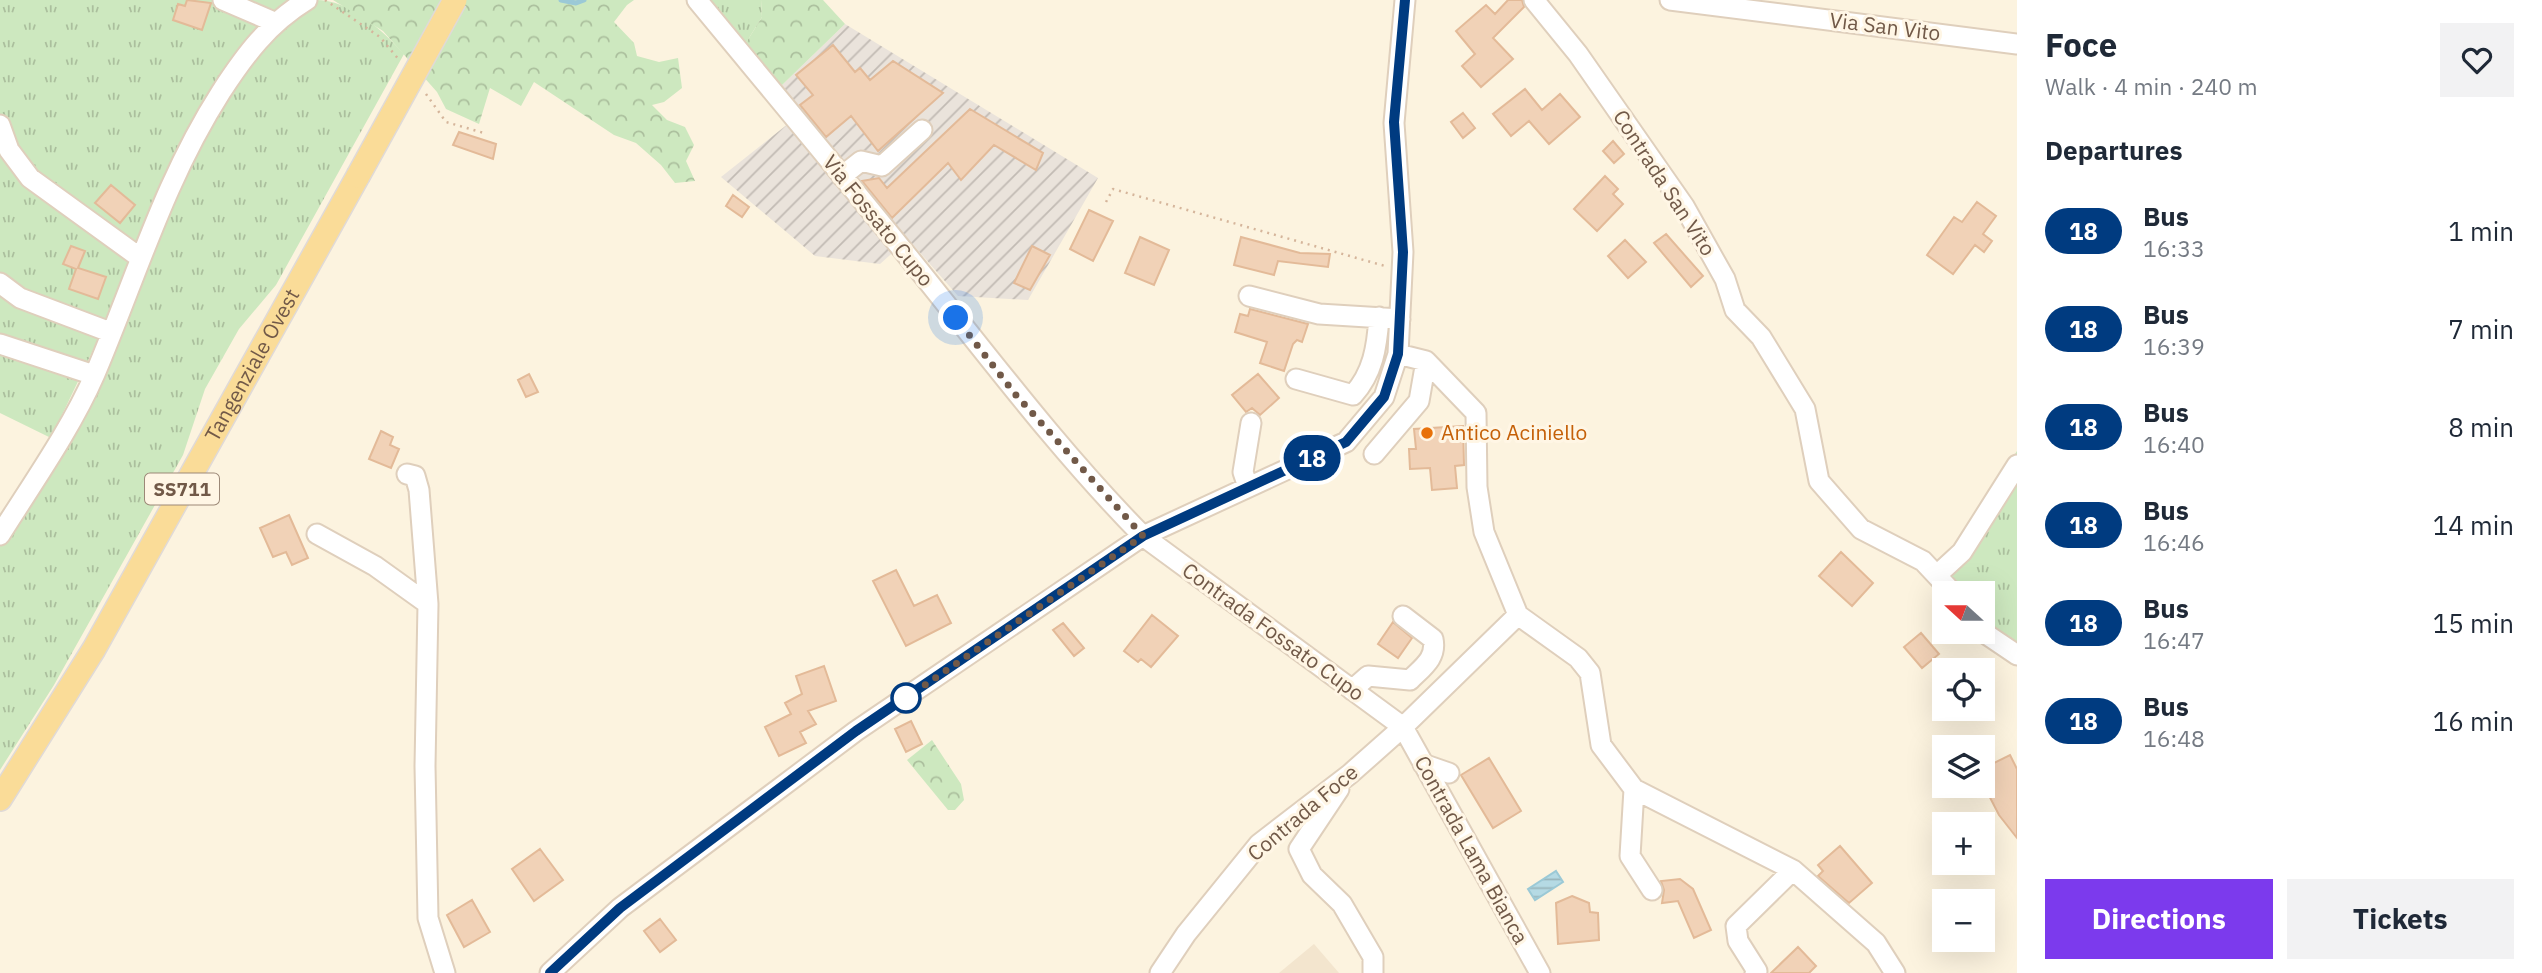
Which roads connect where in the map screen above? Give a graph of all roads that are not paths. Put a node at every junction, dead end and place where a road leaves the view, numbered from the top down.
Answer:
1 (223, 0) edge
2 (307, 0) edge
3 (455, 0) edge
4 (697, 0) edge
5 (1405, 0) edge
6 (1534, 0) edge
7 (1670, 0) edge
8 (274, 22) junction
9 (2017, 44) edge
10 (0, 125) edge
11 (922, 130) dead end
12 (842, 176) junction
13 (139, 257) junction
14 (0, 283) edge
15 (1249, 296) dead end
16 (1378, 317) junction
17 (1400, 319) junction
18 (110, 332) junction
19 (0, 344) edge
20 (1398, 354) junction
21 (1426, 361) junction
22 (94, 375) junction
23 (1296, 379) dead end
24 (1251, 424) dead end
25 (1374, 454) dead end
26 (2017, 465) edge
27 (407, 474) dead end
28 (1248, 487) junction
29 (317, 534) dead end
30 (0, 535) edge
31 (1143, 536) junction
32 (1937, 575) junction
33 (1942, 581) edge
34 (428, 604) junction
35 (1518, 615) junction
36 (1404, 616) dead end
37 (1995, 639) edge
38 (2014, 649) edge
39 (1352, 690) junction
40 (1403, 727) junction
41 (1423, 764) junction
42 (1450, 772) dead end
43 (1350, 774) junction
44 (1634, 789) junction
45 (0, 799) edge
46 (1793, 870) junction
47 (1652, 890) dead end
48 (445, 973) edge
49 (550, 973) edge
50 (1160, 973) edge
51 (1373, 973) edge
52 (1540, 973) edge
53 (1755, 973) edge
54 (1895, 973) edge

1 - 8 street
2 - 8 street
3 - 45 main road, Tangenziale Ovest / SS711, bridge
4 - 12 street, Via Fossato Cupo
5 - 17 street
6 - 32 street, Contrada San Vito
7 - 9 street, Via San Vito
8 - 13 street
10 - 13 street
11 - 12 street
12 - 31 street, Via Fossato Cupo
13 - 18 street
14 - 18 street
15 - 16 street
16 - 17 street
16 - 23 street
17 - 20 street
18 - 22 street
19 - 22 street
20 - 21 street
20 - 28 street
21 - 25 street
21 - 35 street
22 - 30 street
24 - 28 street
26 - 32 street
27 - 34 street
28 - 31 street
29 - 34 street
31 - 39 street, Contrada Fossato Cupo
31 - 49 street
32 - 33 street, Contrada San Vito
34 - 48 street
35 - 40 street, Contrada Foce
35 - 44 street
36 - 39 street
37 - 38 street
39 - 40 street, Contrada Fossato Cupo
40 - 41 street, Contrada Lama Bianca
40 - 43 street, Contrada Foce
41 - 42 street
41 - 52 street, Contrada Lama Bianca
43 - 50 street, Contrada Foce
43 - 51 street
44 - 46 street
44 - 47 street
46 - 53 street
46 - 54 street

